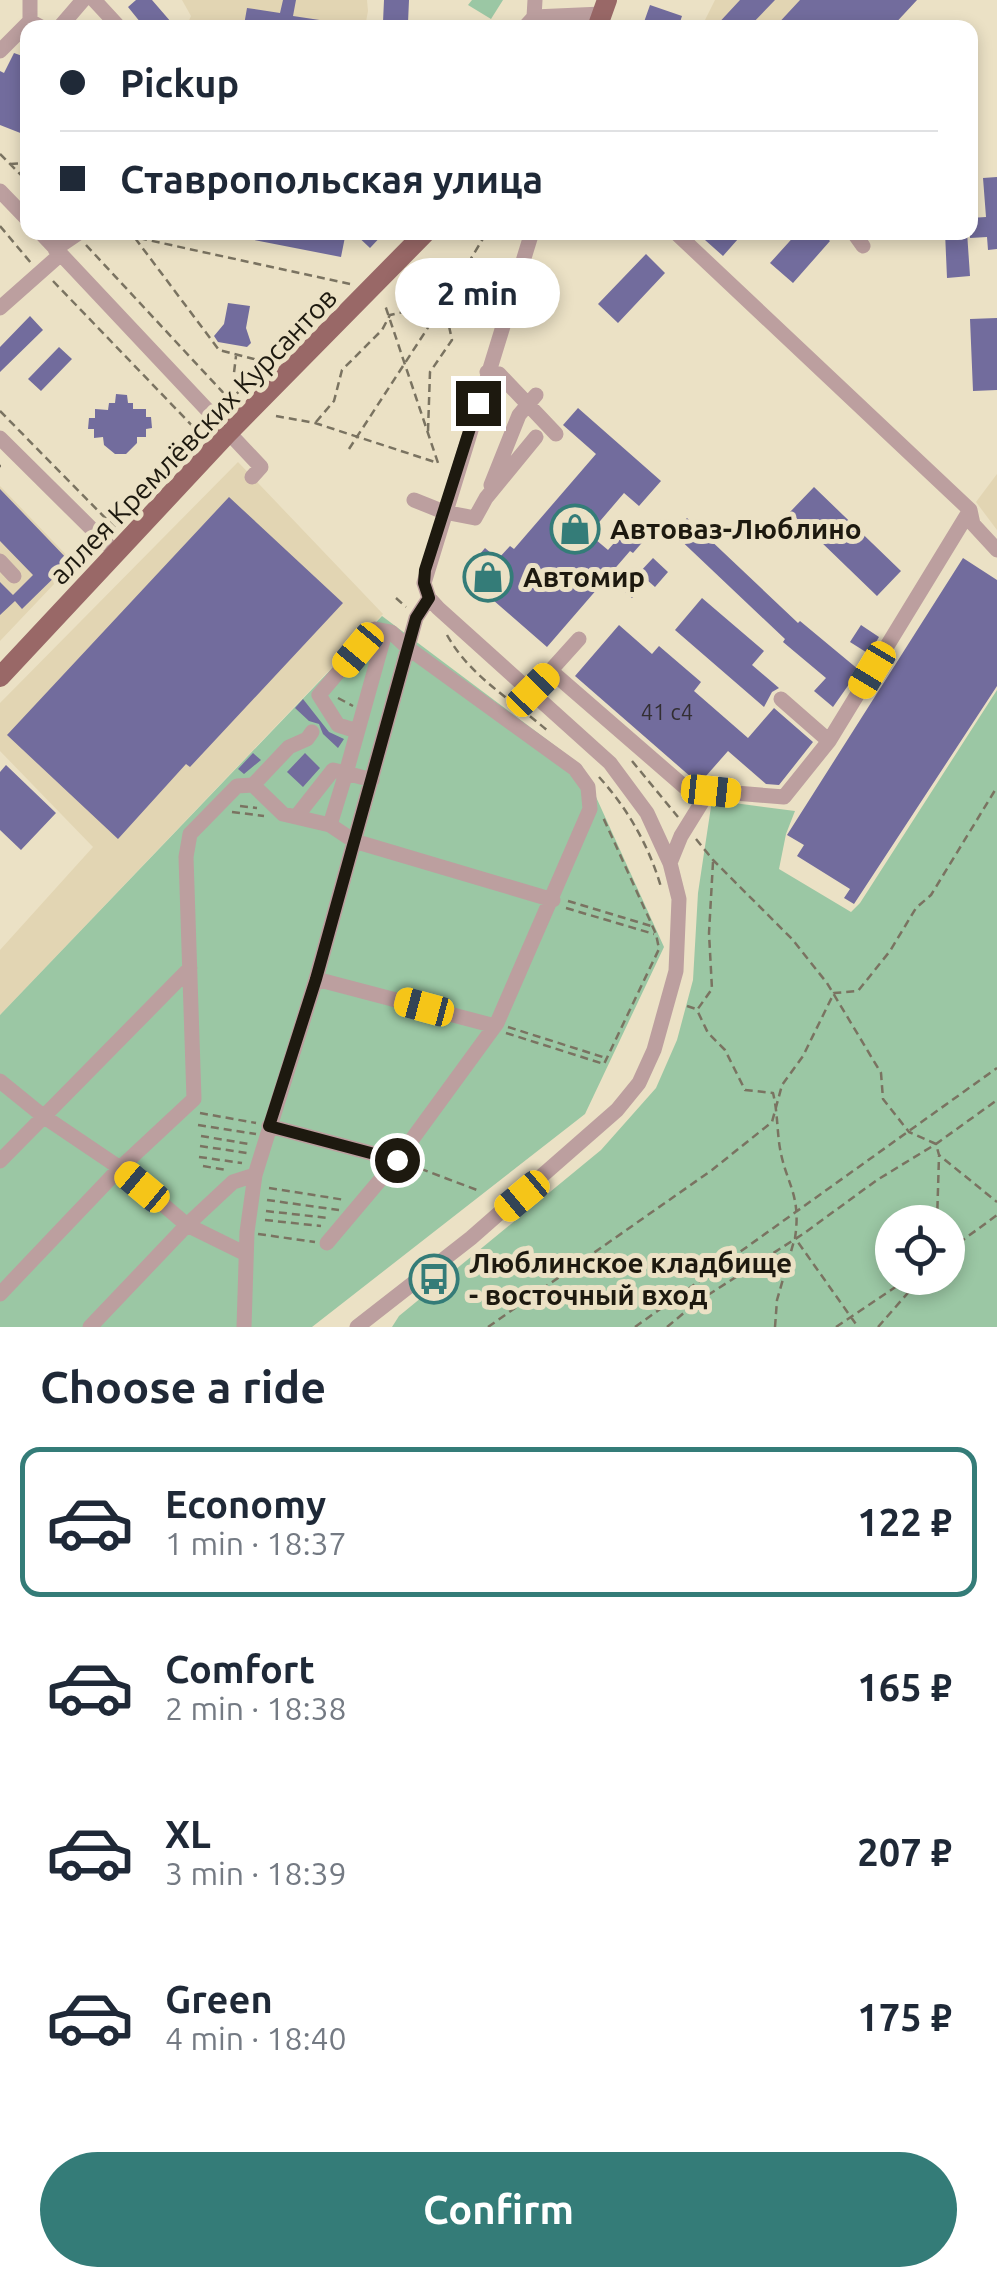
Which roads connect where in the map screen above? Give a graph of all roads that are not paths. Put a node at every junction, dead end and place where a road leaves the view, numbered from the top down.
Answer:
1 (83, 0) edge
2 (94, 0) edge
3 (531, 15) edge
4 (603, 19) edge
5 (66, 20) edge
6 (113, 20) edge
7 (20, 37) edge
8 (0, 52) edge
9 (0, 190) edge
10 (20, 211) edge
11 (47, 240) edge
12 (71, 240) edge
13 (418, 240) edge
14 (529, 240) edge
15 (683, 240) edge
16 (58, 252) junction
17 (0, 308) edge
18 (488, 372) junction
19 (533, 399) junction
20 (228, 433) junction
21 (556, 434) dead end
22 (536, 437) dead end
23 (0, 438) edge
24 (252, 477) dead end
25 (486, 498) junction
26 (414, 500) dead end
27 (970, 510) junction
28 (444, 512) junction
29 (997, 550) edge
30 (117, 554) junction
31 (0, 562) edge
32 (14, 576) dead end
33 (429, 598) junction
34 (384, 633) junction
35 (579, 639) dead end
36 (408, 648) junction
37 (551, 671) junction
38 (0, 678) edge
39 (533, 690) junction
40 (782, 699) dead end
41 (358, 731) junction
42 (312, 732) dead end
43 (829, 741) junction
44 (346, 773) junction
45 (372, 780) junction
46 (253, 785) junction
47 (702, 802) junction
48 (282, 810) junction
49 (330, 826) junction
50 (684, 831) junction
51 (354, 841) junction
52 (661, 841) junction
53 (670, 863) junction
54 (553, 900) junction
55 (190, 968) junction
56 (316, 979) junction
57 (496, 1025) junction
58 (0, 1082) edge
59 (43, 1116) junction
60 (397, 1160) junction
61 (0, 1162) edge
62 (120, 1168) junction
63 (256, 1177) junction
64 (187, 1225) junction
65 (327, 1244) road end
66 (246, 1254) junction
67 (0, 1294) edge
68 (90, 1327) edge
69 (244, 1327) edge
70 (357, 1327) edge

1 - 5 street
2 - 6 street
3 - 4 street
7 - 8 street
9 - 10 street
11 - 16 street
12 - 16 street
13 - 20 main road, аллея Кремлёвских Курсантов
14 - 18 street
15 - 27 street
16 - 17 street
16 - 20 street
18 - 19 street
18 - 28 street
19 - 21 street
19 - 25 street
20 - 24 street
20 - 30 main road, аллея Кремлёвских Курсантов
22 - 25 street
23 - 30 street
25 - 28 street
26 - 28 street
27 - 29 street
27 - 43 street
28 - 33 street
30 - 38 main road, аллея Кремлёвских Курсантов
31 - 32 street
33 - 36 street
33 - 39 street
34 - 36 street
34 - 41 street
34 - 41 street
35 - 37 street
36 - 45 street
36 - 54 street
37 - 39 street
37 - 47 street
39 - 52 street
40 - 43 street
41 - 44 street
42 - 46 street
43 - 47 street
44 - 45 street
44 - 48 street
44 - 49 street
45 - 51 street
46 - 48 street
46 - 55 street
47 - 50 street
48 - 49 street
49 - 51 street
50 - 52 street
50 - 53 street
51 - 54 street
51 - 56 street
52 - 53 street
53 - 70 street
54 - 57 street
55 - 59 street
55 - 62 street
56 - 57 street
56 - 63 street
57 - 60 street
58 - 59 street
59 - 61 street
59 - 62 street
60 - 63 street
60 - 65 street
62 - 64 street
62 - 67 street
63 - 64 street
63 - 66 street
64 - 66 street
64 - 68 street
66 - 69 street

